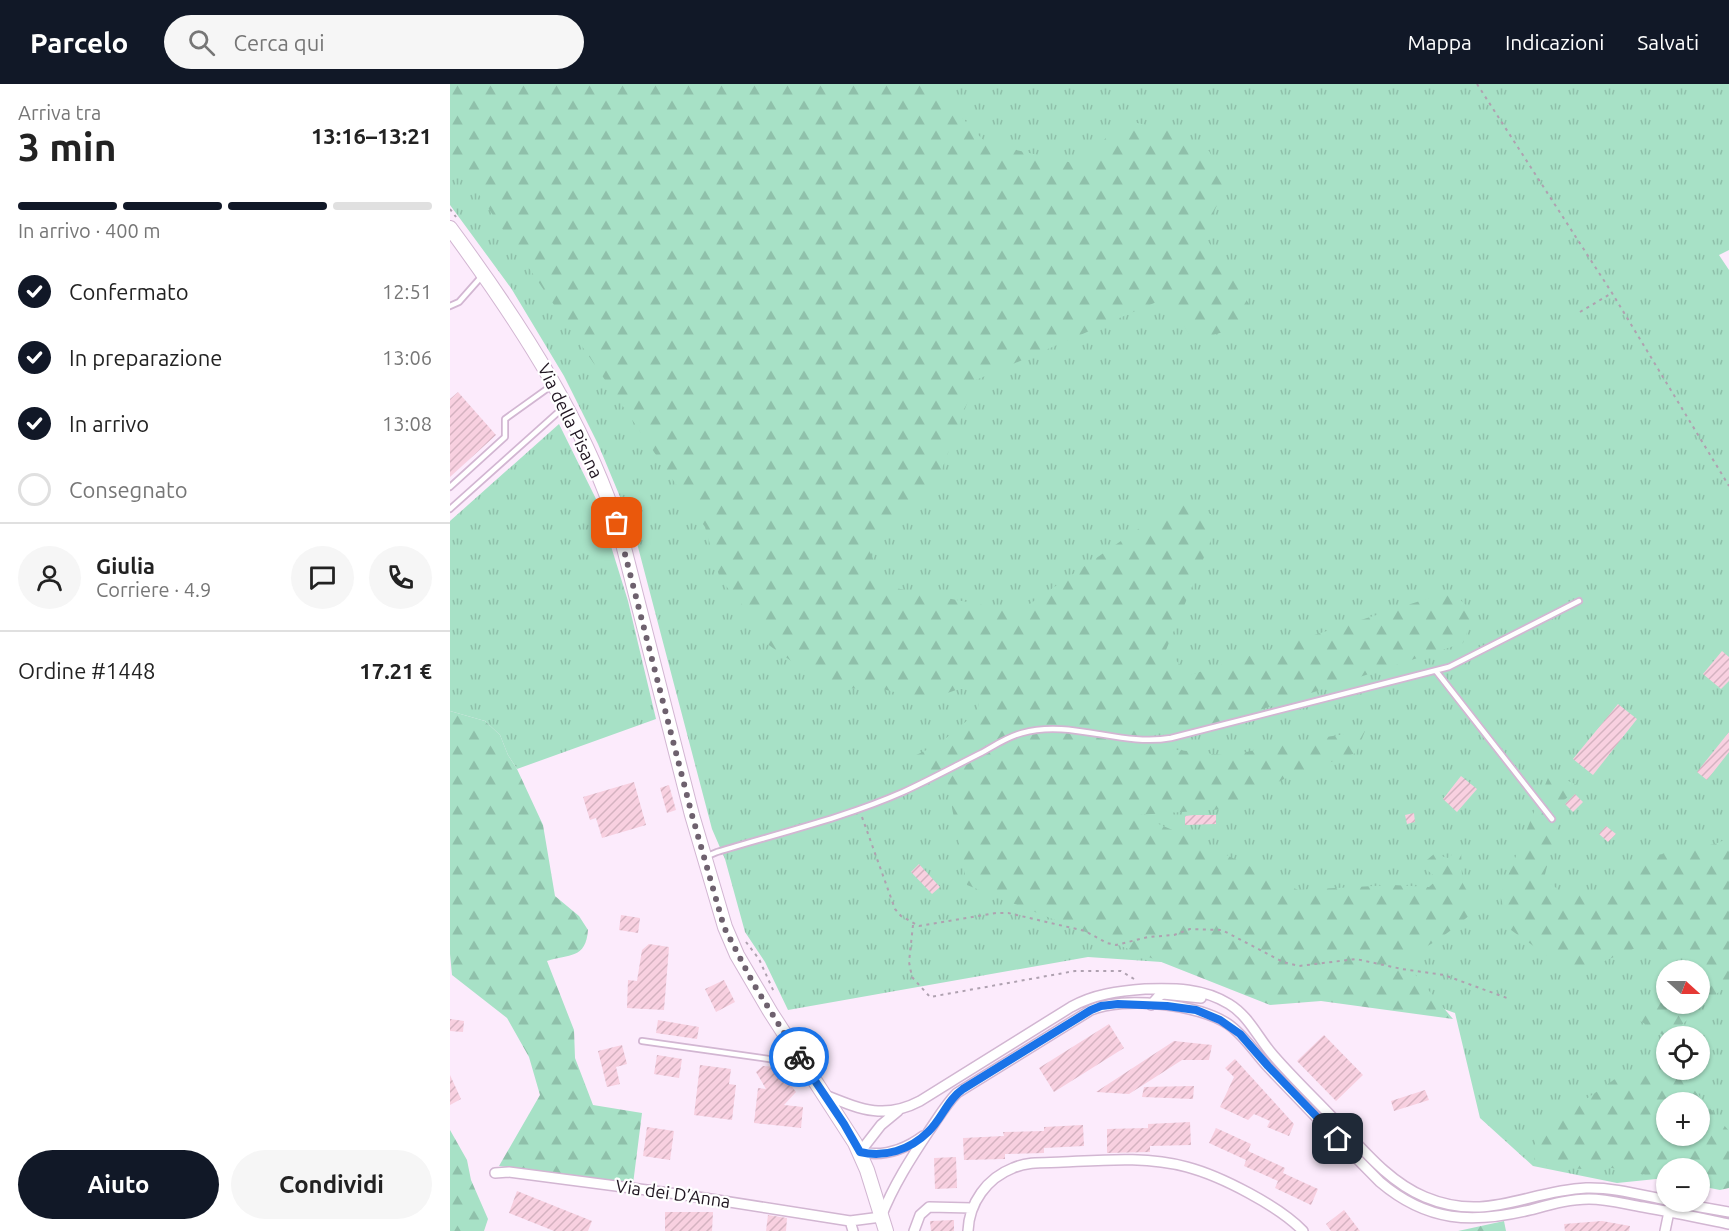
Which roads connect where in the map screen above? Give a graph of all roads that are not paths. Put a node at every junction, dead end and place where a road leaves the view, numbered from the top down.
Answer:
1 (450, 228) edge
2 (484, 274) junction
3 (450, 306) edge
4 (554, 385) junction
5 (565, 407) junction
6 (450, 487) edge
7 (450, 509) edge
8 (1579, 601) dead end
9 (1436, 671) junction
10 (1552, 819) dead end
11 (704, 858) junction
12 (1151, 1005) junction
13 (1242, 1013) junction
14 (642, 1041) dead end
15 (798, 1055) junction
16 (823, 1094) junction
17 (900, 1110) junction
18 (929, 1131) junction
19 (860, 1152) junction
20 (495, 1173) dead end
21 (1656, 1199) edge
22 (972, 1208) junction
23 (1710, 1208) edge
24 (1656, 1210) edge
25 (1669, 1212) joint
26 (1729, 1212) edge
27 (881, 1217) junction
28 (850, 1221) junction
29 (1729, 1224) edge
30 (854, 1231) edge
31 (886, 1231) edge
32 (914, 1231) edge
33 (968, 1231) edge
34 (1303, 1231) edge
35 (1665, 1231) edge

1 - 2 main road, Via della Pisana
2 - 3 lane
2 - 4 main road, Via della Pisana
4 - 5 main road, Via della Pisana
4 - 6 lane
5 - 7 lane
5 - 11 main road, Via della Pisana
8 - 9 lane
9 - 10 lane
9 - 11 lane
11 - 15 main road, Via della Pisana
12 - 13 street
12 - 18 street
12 - 24 street
13 - 17 street
13 - 21 street
14 - 15 lane
15 - 16 main road, Via della Pisana
16 - 17 street
16 - 19 main road, Via della Pisana
17 - 19 street
18 - 19 street
18 - 27 street
19 - 27 main road, Via della Pisana
20 - 28 street, Via dei D’Anna
22 - 32 street
22 - 33 street
22 - 34 street
23 - 26 street
25 - 29 street
25 - 35 street
27 - 28 street, Via dei D’Anna
27 - 31 main road, Via della Pisana
28 - 30 street

